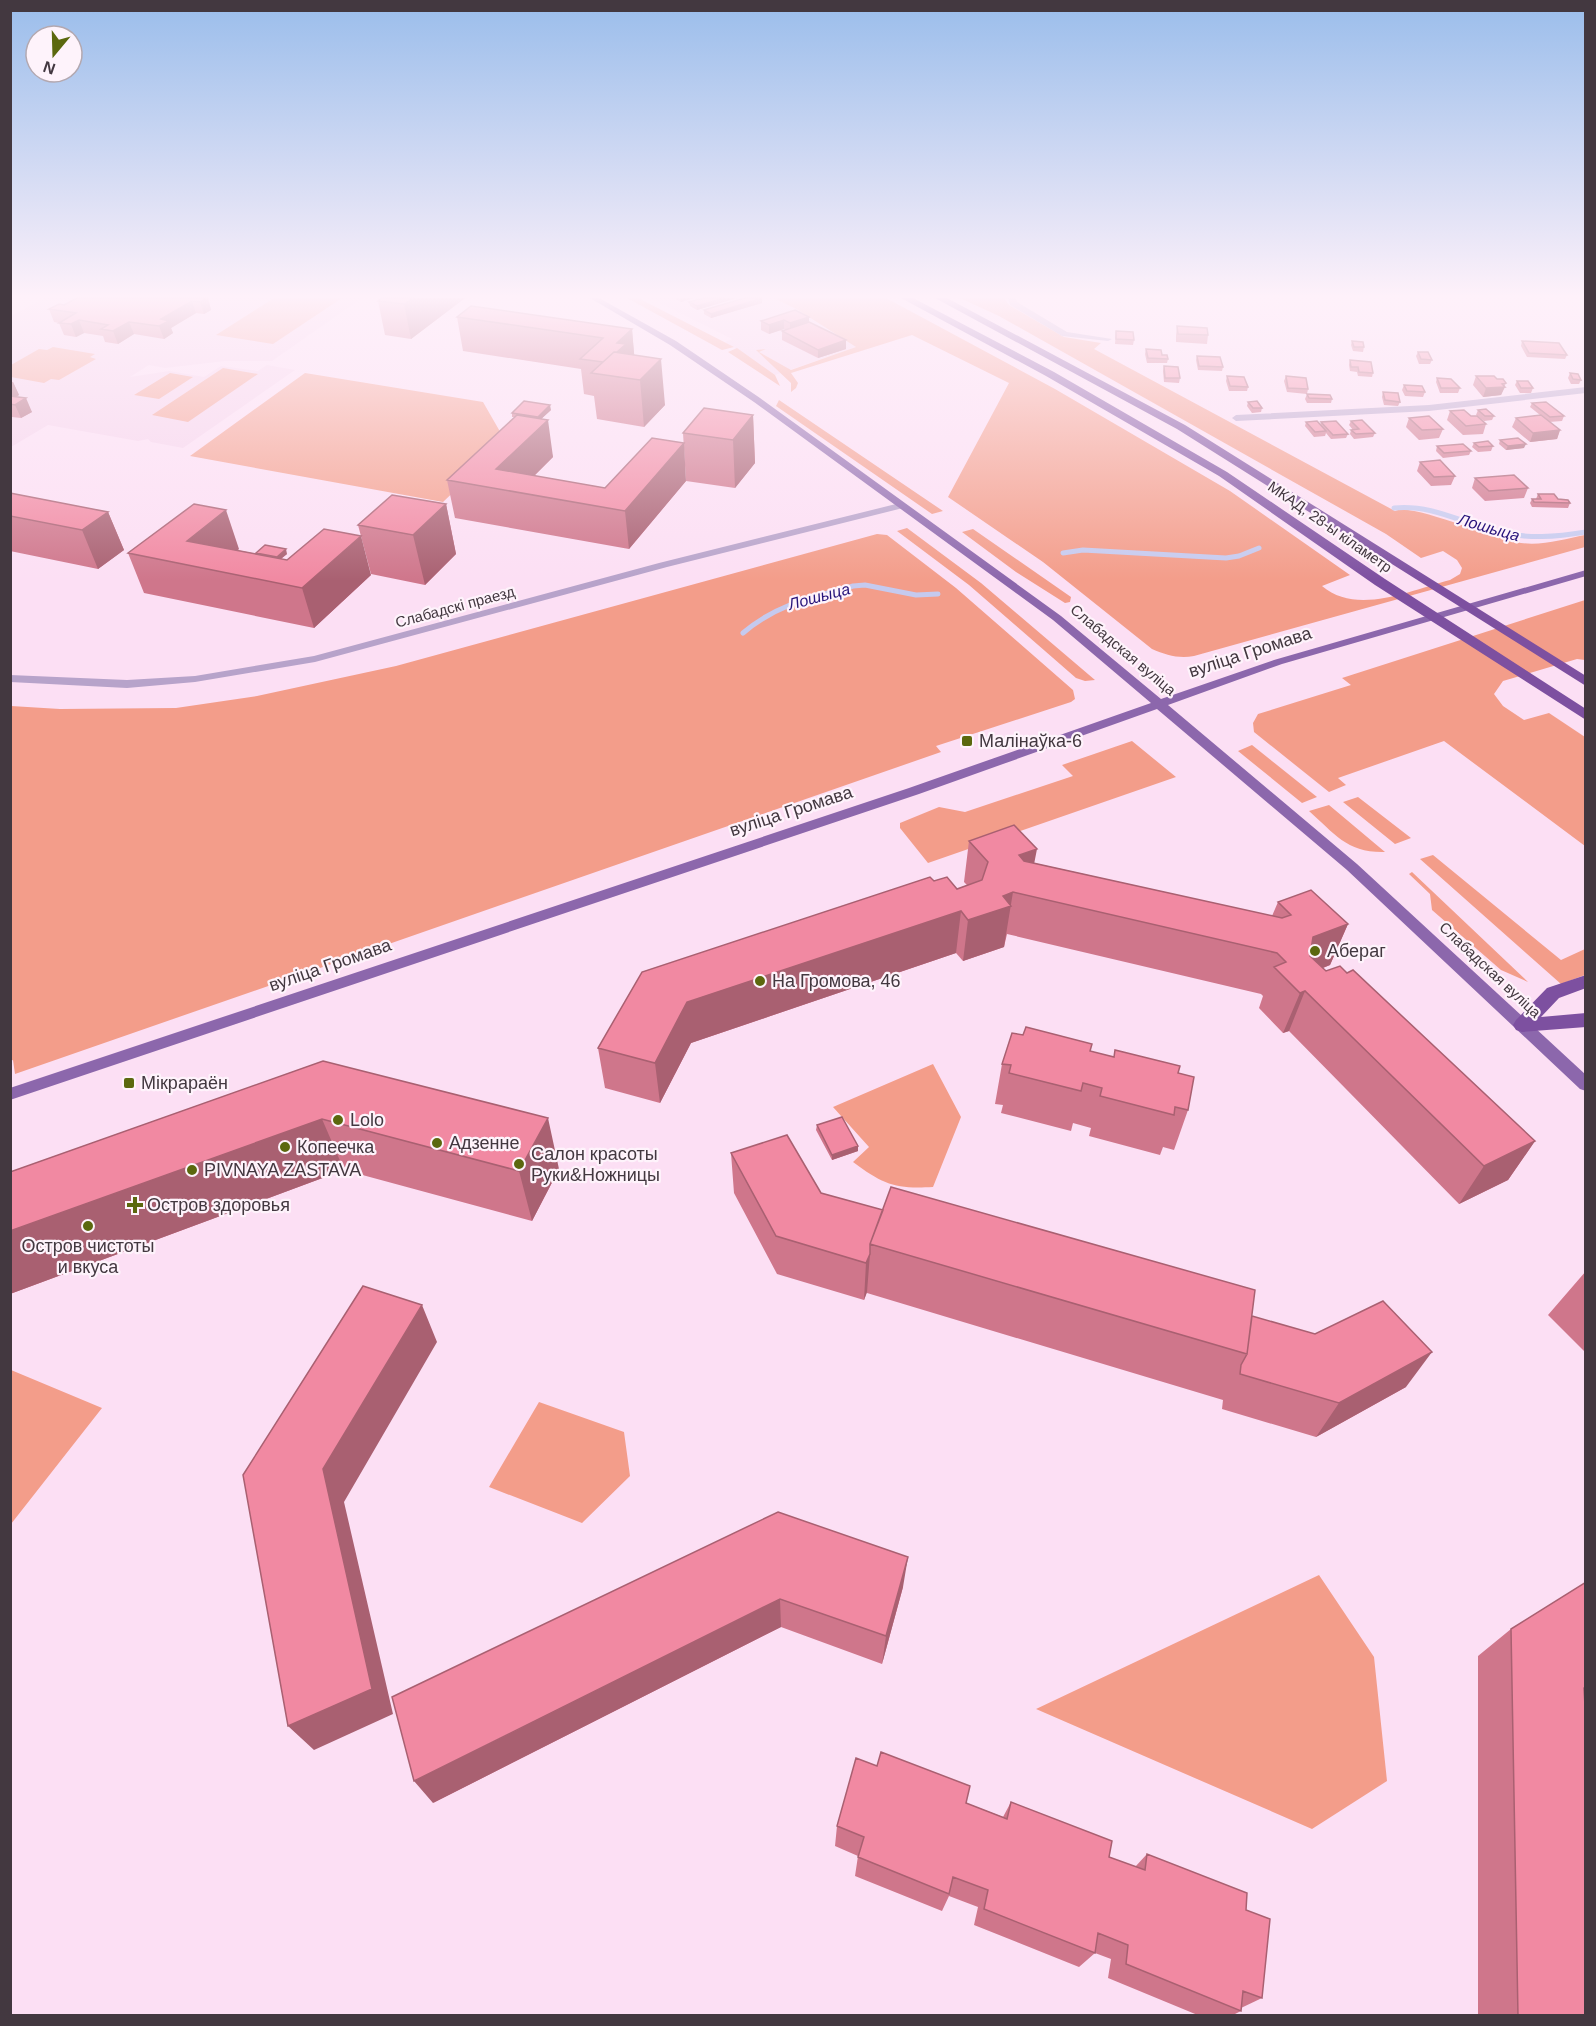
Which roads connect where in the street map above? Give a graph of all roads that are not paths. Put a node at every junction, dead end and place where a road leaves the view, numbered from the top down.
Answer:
1 (745, 393) edge
2 (1082, 393) edge
3 (1119, 393) edge
4 (1564, 393) edge
5 (1236, 418) dead end
6 (900, 506) junction
7 (1586, 573) edge
8 (10, 678) edge
9 (1581, 680) edge
10 (1159, 703) junction
11 (1586, 716) edge
12 (1586, 981) edge
13 (1586, 1020) edge
14 (1521, 1025) junction
15 (1586, 1085) edge
16 (10, 1094) edge

1 - 6 main road, Слабадская вуліца
2 - 11 highway, МКАД, 28-ы кіламетр
3 - 9 highway, МКАД, 28-ы кіламетр
4 - 5 street
6 - 8 street, Слабадскі праезд
6 - 10 main road, Слабадская вуліца
7 - 10 main road, вуліца Громава
10 - 14 main road, Слабадская вуліца
10 - 16 main road, вуліца Громава
12 - 14 highway
13 - 14 highway
14 - 15 main road, Слабадская вуліца

